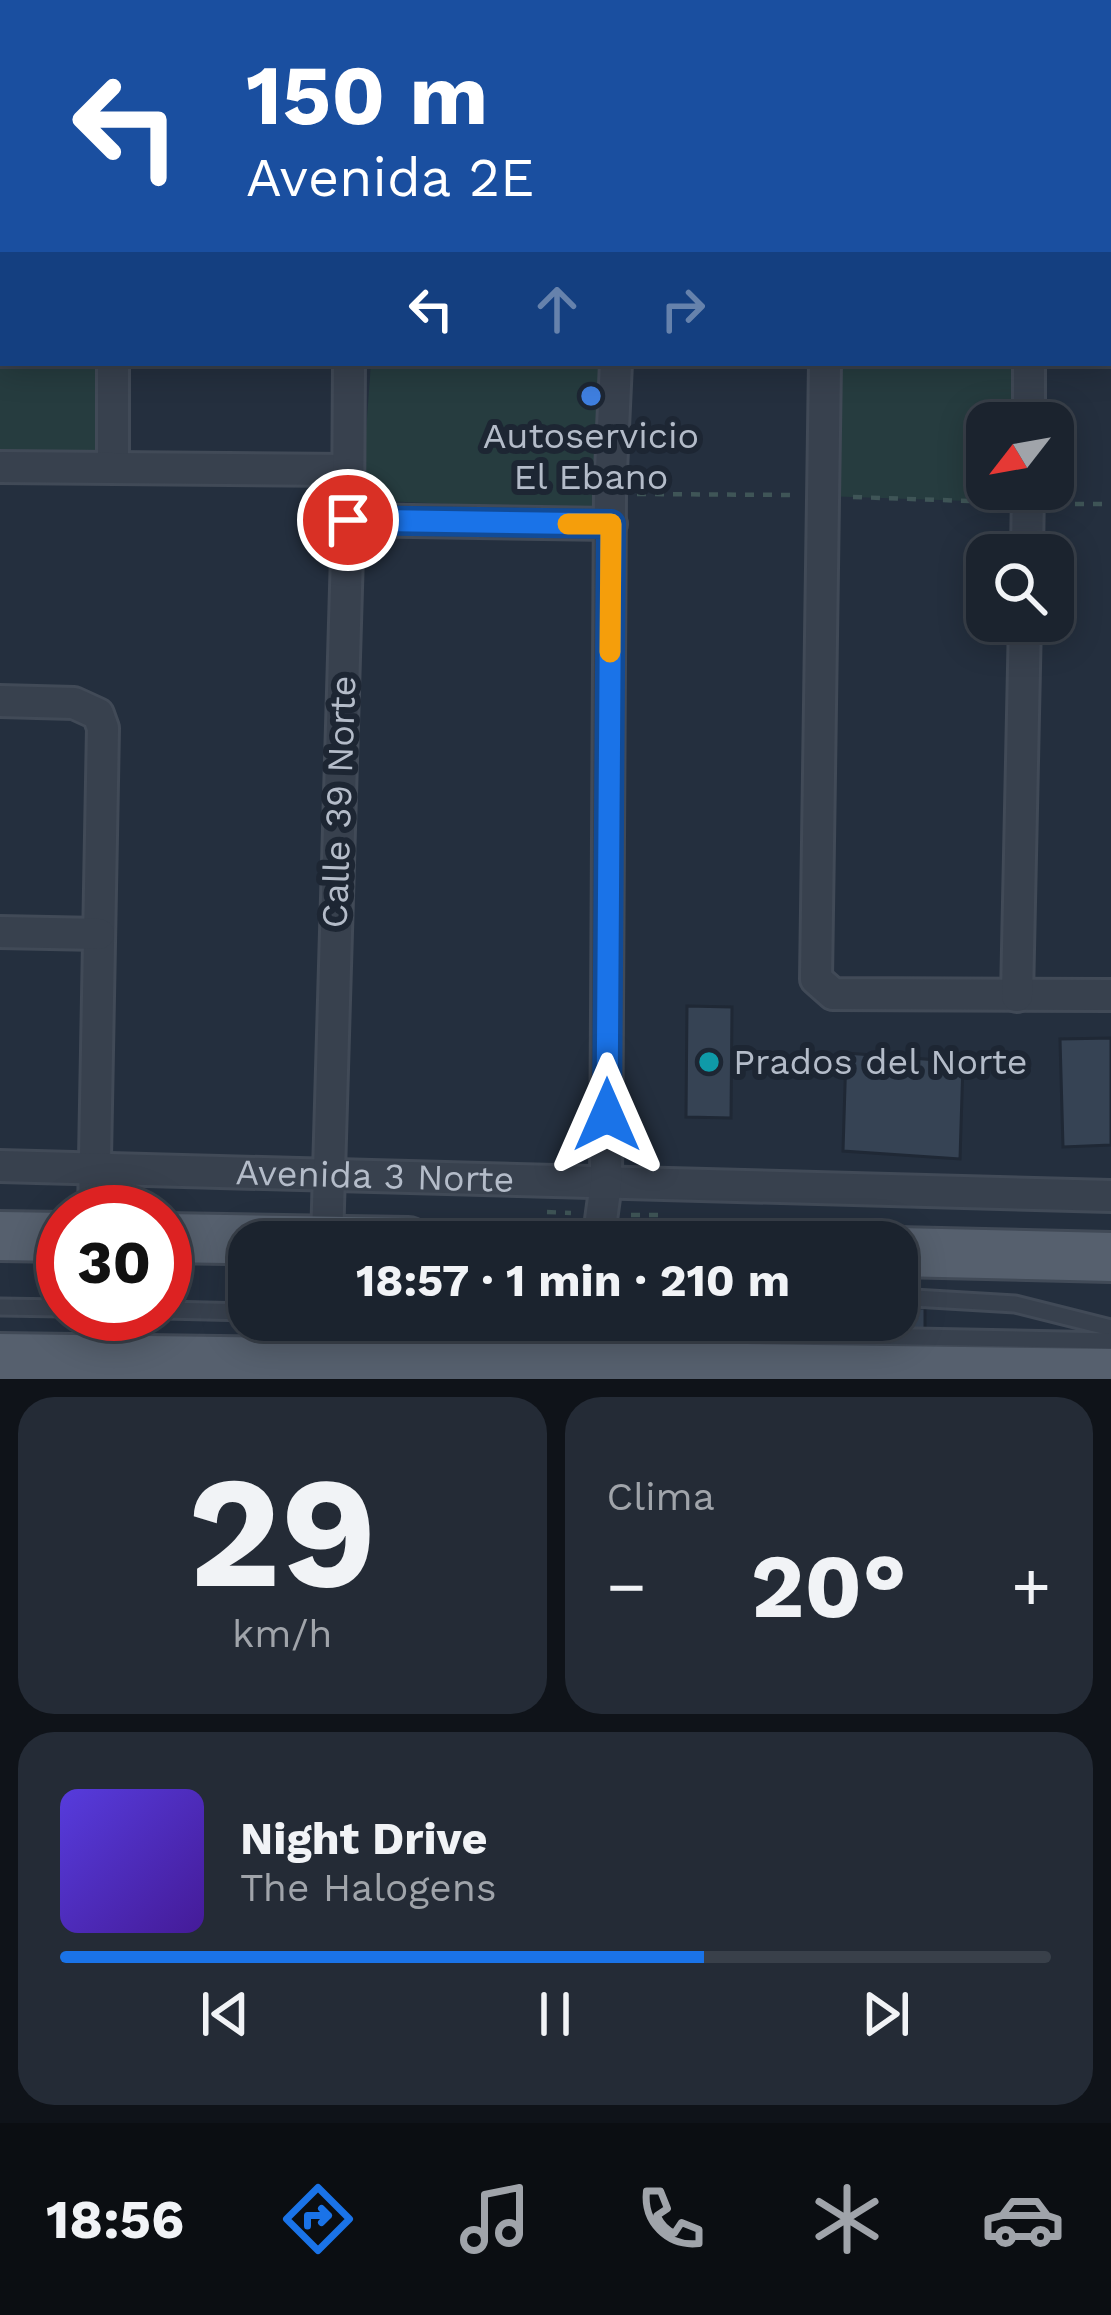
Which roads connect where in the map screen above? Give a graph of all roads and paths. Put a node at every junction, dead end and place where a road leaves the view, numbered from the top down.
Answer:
1 (113, 366) edge
2 (349, 366) edge
3 (616, 366) edge
4 (825, 366) edge
5 (1029, 366) edge
6 (1029, 402) edge
7 (112, 466) junction
8 (0, 467) edge
9 (347, 470) junction
10 (823, 496) junction
11 (966, 496) edge
12 (1074, 500) edge
13 (1111, 504) edge
14 (610, 509) junction
15 (348, 520) junction
16 (1025, 642) edge
17 (0, 701) edge
18 (0, 932) edge
19 (99, 934) junction
20 (1111, 995) edge
21 (1017, 996) junction
22 (0, 1166) edge
23 (96, 1166) junction
24 (328, 1174) junction
25 (606, 1183) junction
26 (95, 1185) edge
27 (1111, 1196) edge
28 (327, 1221) edge
29 (601, 1221) edge
30 (0, 1236) edge
31 (36, 1237) edge
32 (192, 1239) edge
33 (228, 1239) edge
34 (918, 1252) edge
35 (1111, 1257) edge
36 (918, 1298) edge
37 (0, 1307) edge
38 (36, 1308) edge
39 (192, 1311) edge
40 (228, 1312) edge
41 (1111, 1328) edge
42 (918, 1336) edge
43 (1111, 1340) edge
44 (0, 1358) edge
45 (93, 1369) edge
46 (334, 1371) edge
47 (594, 1372) edge
48 (1111, 1373) edge

1 - 7 street
2 - 9 street, Calle 39 Norte
3 - 14 street
4 - 10 street
5 - 6 street
7 - 8 street
7 - 9 street
9 - 15 street, Calle 39 Norte
10 - 11 path
10 - 14 path
10 - 21 street
12 - 13 path
14 - 15 street
14 - 25 street
15 - 24 street, Calle 39 Norte
16 - 21 street
17 - 19 street
18 - 19 street
19 - 23 street
20 - 21 street
22 - 23 street, Avenida 3 Norte
23 - 24 street, Avenida 3 Norte
23 - 26 street
24 - 25 street, Avenida 3 Norte
24 - 28 street, Calle 39 Norte
25 - 27 street, Avenida 3 Norte
25 - 29 street
30 - 31 main road
32 - 33 main road, Avenida 3 Norte
34 - 35 main road
36 - 41 lane
37 - 38 lane
39 - 40 lane
42 - 43 lane
44 - 45 main road
45 - 46 main road
46 - 47 main road
47 - 48 main road

